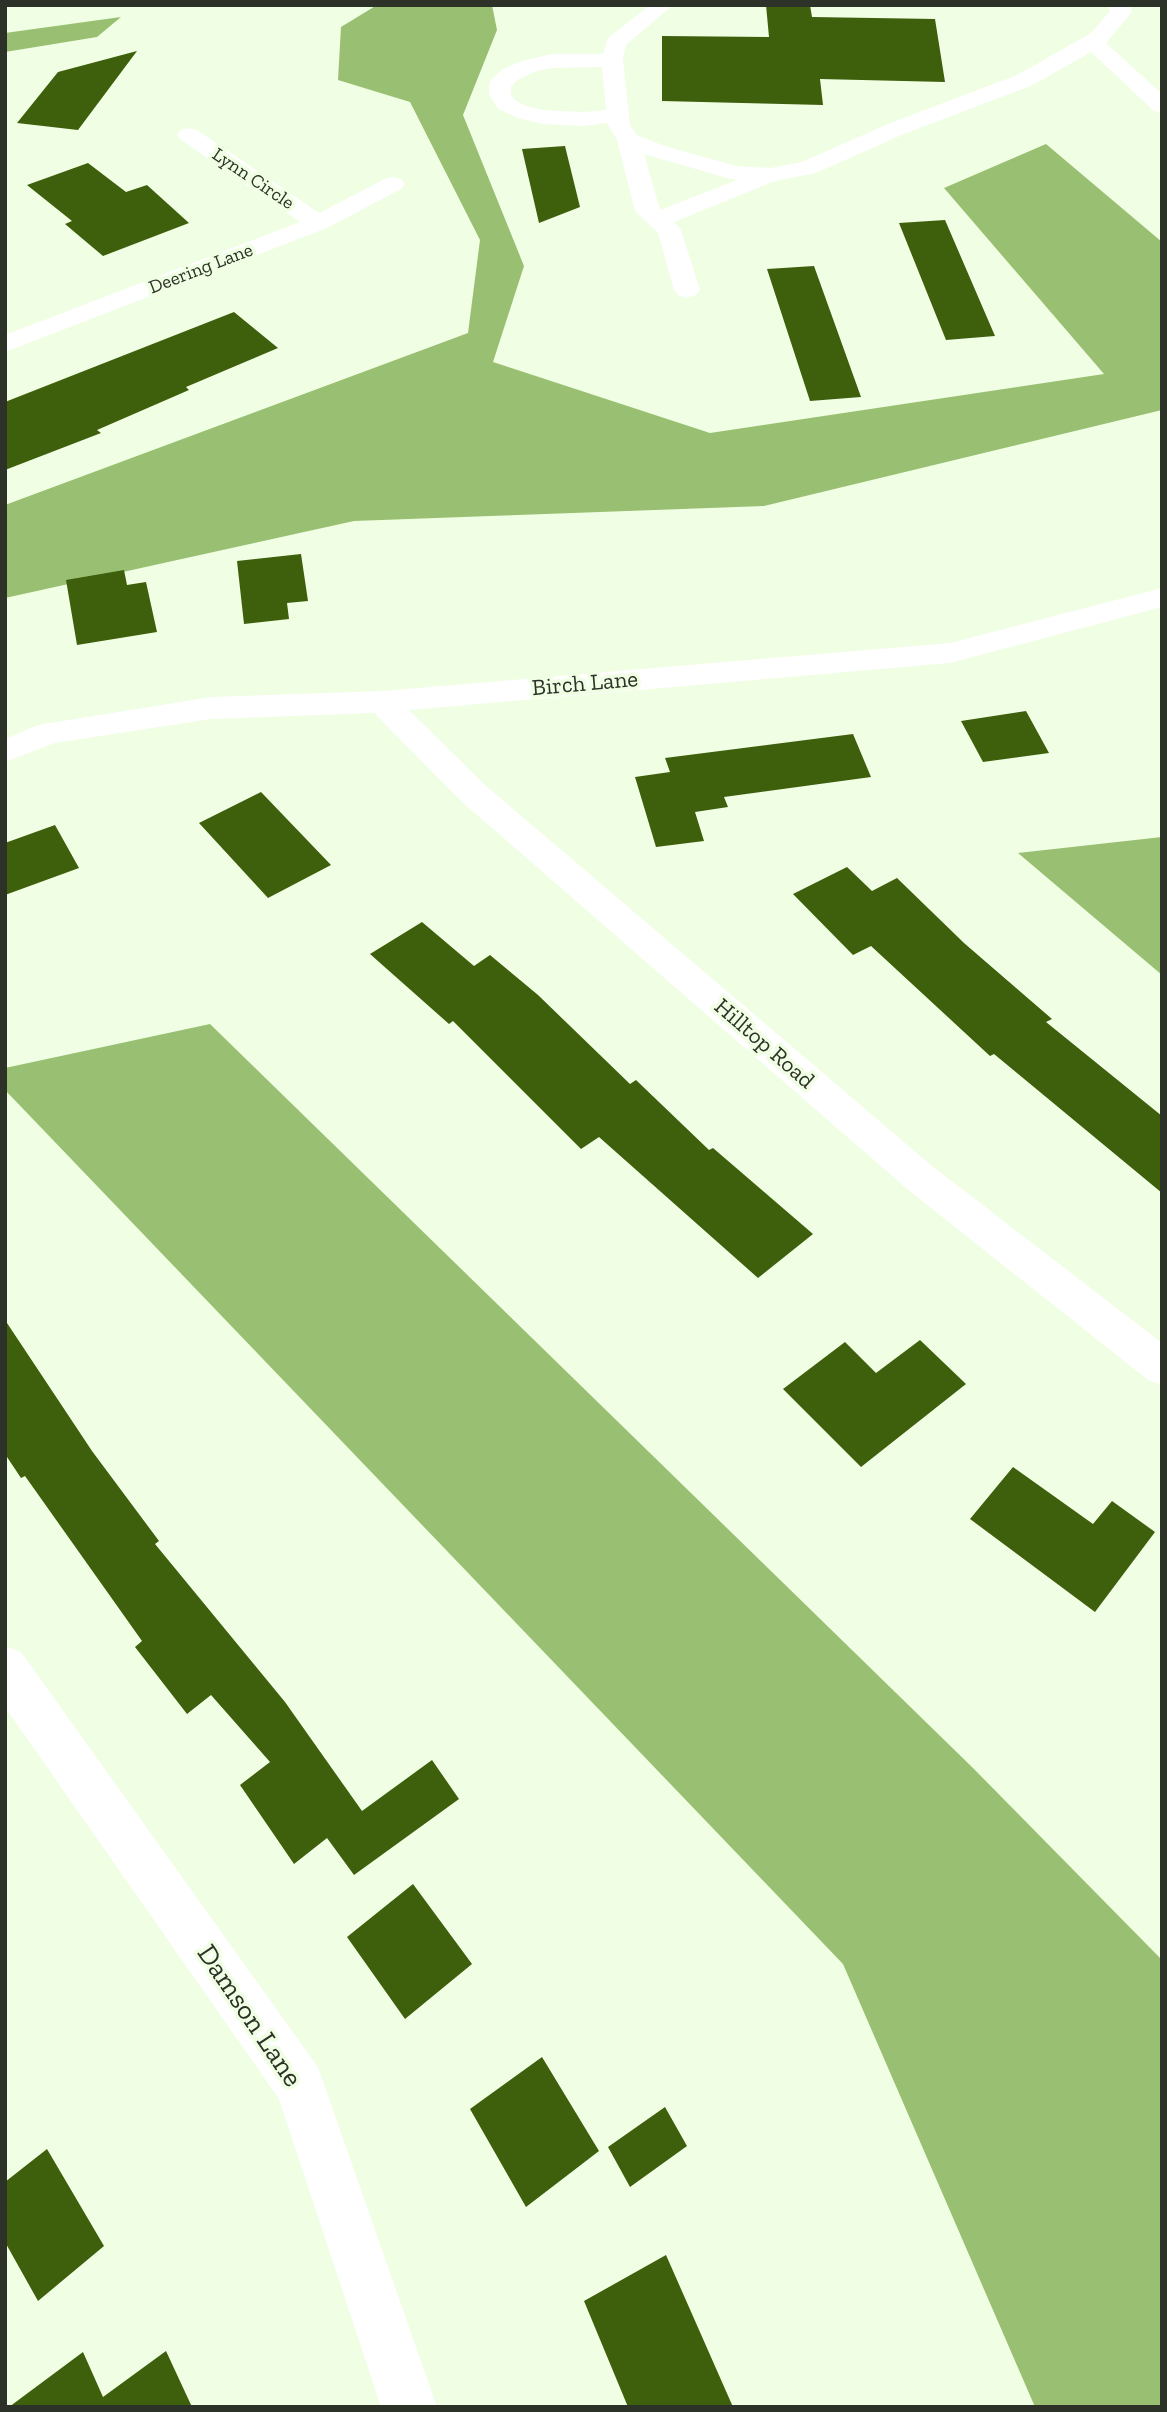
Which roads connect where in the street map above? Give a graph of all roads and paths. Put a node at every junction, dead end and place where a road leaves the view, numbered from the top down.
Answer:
1 (663, 5) edge
2 (1119, 5) edge
3 (1093, 42) junction
4 (612, 60) junction
5 (1162, 106) edge
6 (618, 116) junction
7 (188, 135) dead end
8 (629, 140) junction
9 (771, 174) junction
10 (393, 184) dead end
11 (657, 220) junction
12 (318, 223) junction
13 (687, 290) dead end
14 (5, 344) edge
15 (1162, 597) edge
16 (382, 702) junction
17 (5, 751) edge
18 (1162, 1367) edge
19 (5, 1668) edge
20 (409, 2407) edge

1 - 4 street
2 - 3 street
3 - 5 street
3 - 9 street
4 - 6 street
4 - 6 street
6 - 8 street
7 - 12 street, Lynn Circle
8 - 9 street
8 - 11 street
9 - 11 street
10 - 12 street, Deering Lane
11 - 13 street
12 - 14 street, Deering Lane
15 - 16 street, Birch Lane
16 - 17 street, Birch Lane
16 - 18 street, Hilltop Road
19 - 20 street, Damson Lane

